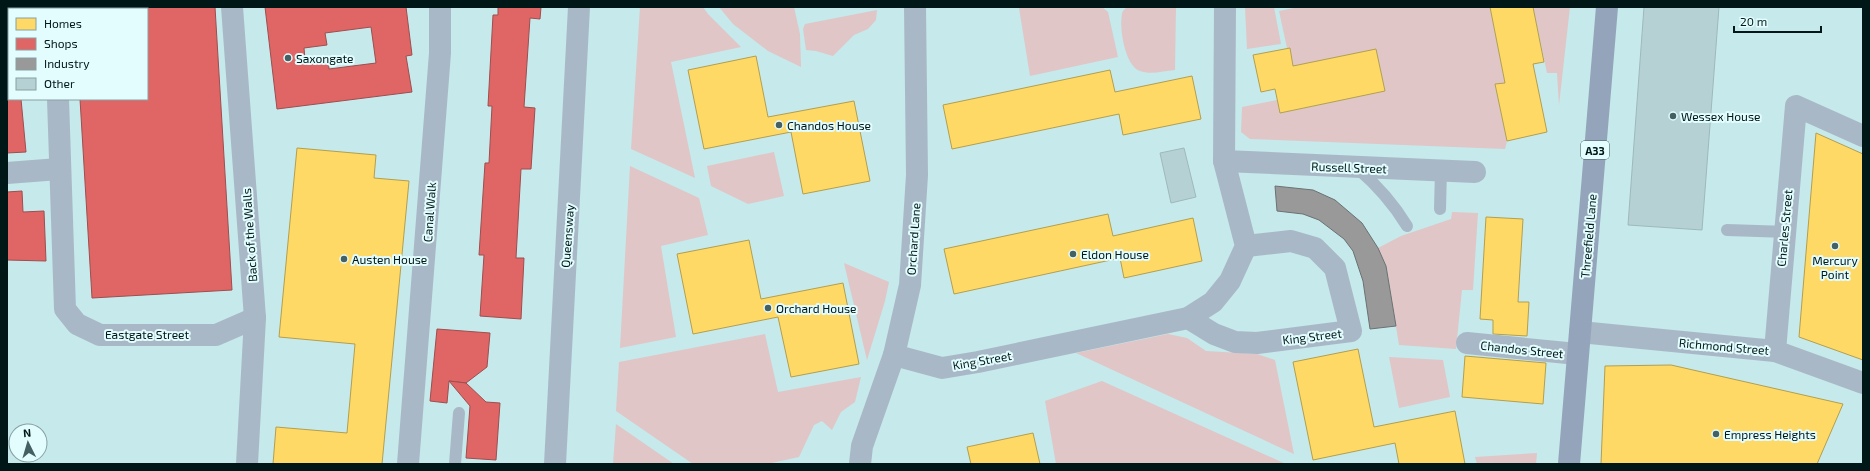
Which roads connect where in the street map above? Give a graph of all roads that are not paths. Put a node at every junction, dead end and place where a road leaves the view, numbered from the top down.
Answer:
1 (232, 7) edge
2 (440, 7) edge
3 (580, 7) edge
4 (915, 7) edge
5 (1224, 7) edge
6 (1607, 7) edge
7 (58, 100) edge
8 (1863, 136) edge
9 (1224, 161) junction
10 (1356, 167) junction
11 (59, 169) junction
12 (1441, 170) junction
13 (1475, 172) dead end
14 (7, 173) edge
15 (1440, 209) dead end
16 (1406, 226) dead end
17 (1727, 230) dead end
18 (1784, 232) junction
19 (1246, 246) junction
20 (255, 318) junction
21 (1188, 318) junction
22 (1580, 332) junction
23 (1466, 343) dead end
24 (1775, 350) junction
25 (1577, 354) junction
26 (894, 355) junction
27 (1863, 383) edge
28 (459, 413) dead end
29 (247, 464) edge
30 (408, 464) edge
31 (455, 464) edge
32 (555, 464) edge
33 (860, 464) edge
34 (1569, 464) edge

1 - 20 street, Back of the Walls
2 - 30 street, Canal Walk
3 - 32 street, Queensway
4 - 26 street, Orchard Lane
5 - 9 street
6 - 22 main road, Threefield Lane / A33
7 - 11 street, Eastgate Street
8 - 18 street, Charles Street
9 - 10 street, Russell Street
9 - 19 street
10 - 12 street, Russell Street
10 - 16 lane
11 - 14 street
11 - 20 street, Eastgate Street
12 - 13 street, Russell Street
12 - 15 lane
17 - 18 lane
18 - 24 street, Charles Street
19 - 21 street, King Street
19 - 21 street, King Street
20 - 29 street, Back of the Walls
21 - 26 street, King Street
22 - 24 street, Richmond Street
22 - 25 main road, Threefield Lane / A33
23 - 25 street, Chandos Street
24 - 27 street, Richmond Street
25 - 34 main road, Threefield Lane / A33
26 - 33 street, Orchard Lane
28 - 31 lane

